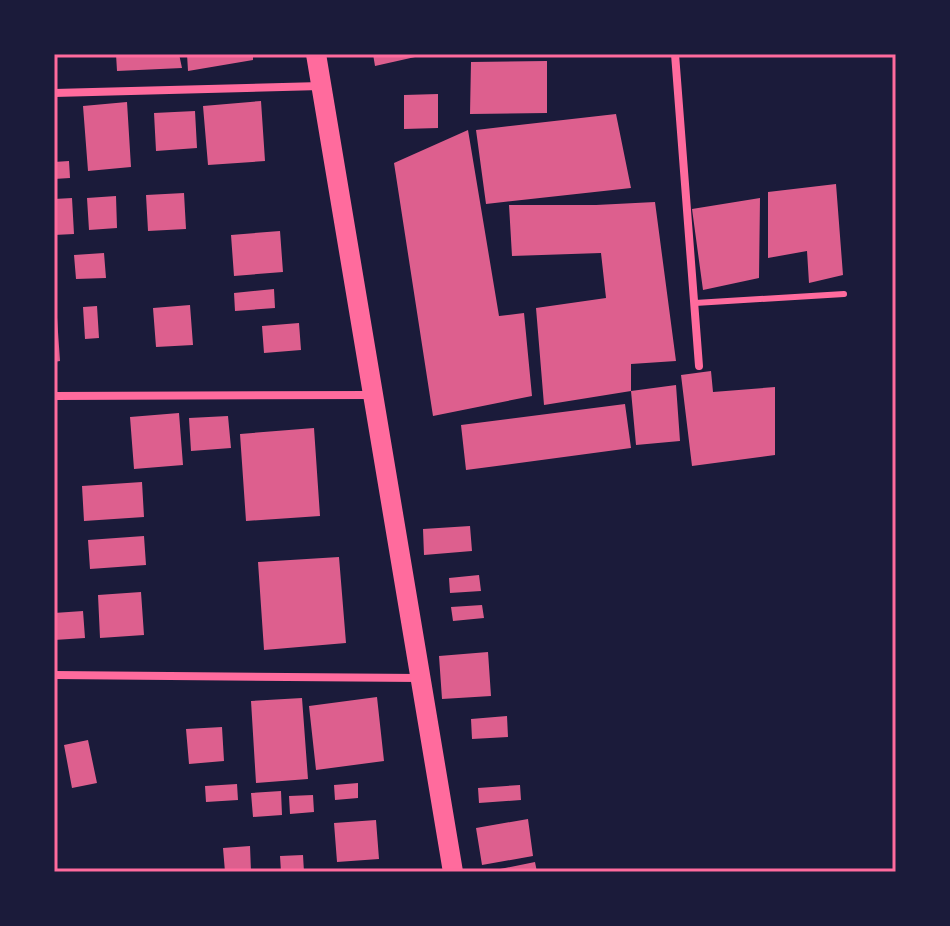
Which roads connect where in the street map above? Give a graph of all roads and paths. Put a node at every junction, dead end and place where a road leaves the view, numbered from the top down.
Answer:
1 (316, 54) edge
2 (675, 54) edge
3 (322, 86) junction
4 (54, 93) edge
5 (844, 294) dead end
6 (695, 303) junction
7 (699, 366) dead end
8 (373, 395) junction
9 (54, 396) edge
10 (54, 675) edge
11 (421, 678) junction
12 (453, 872) edge

1 - 3 main road
2 - 6 street
3 - 4 street
3 - 8 main road
5 - 6 lane
6 - 7 street
8 - 9 street
8 - 11 main road
10 - 11 street
11 - 12 main road

